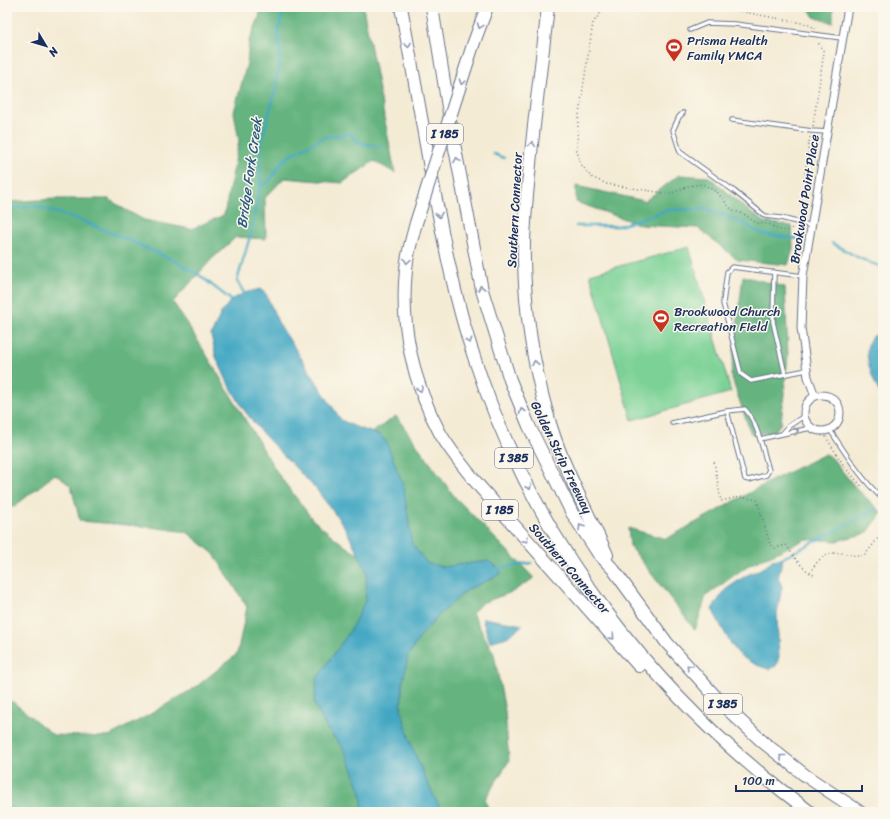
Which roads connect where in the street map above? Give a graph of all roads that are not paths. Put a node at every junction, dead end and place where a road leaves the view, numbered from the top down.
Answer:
1 (401, 7) edge
2 (432, 7) edge
3 (487, 7) edge
4 (548, 7) edge
5 (848, 7) edge
6 (690, 30) dead end
7 (844, 38) junction
8 (683, 113) dead end
9 (732, 120) dead end
10 (827, 132) junction
11 (812, 226) junction
12 (774, 272) junction
13 (803, 276) junction
14 (807, 370) junction
15 (785, 374) junction
16 (815, 396) junction
17 (727, 411) junction
18 (804, 416) junction
19 (672, 423) dead end
20 (830, 430) junction
21 (813, 431) junction
22 (782, 434) junction
23 (760, 439) junction
24 (883, 499) edge
25 (613, 569) junction
26 (718, 737) junction
27 (810, 812) edge
28 (860, 812) edge

1 -> 26 highway, I 385
25 -> 2 highway, Golden Strip Freeway / I 385
3 -> 26 highway, Southern Connector / I 185, bridge
25 -> 4 highway, Southern Connector
5 - 7 street, Brookwood Point Place
6 - 7 lane
7 - 10 street, Brookwood Point Place
8 - 11 lane
9 - 10 lane
10 - 11 street, Brookwood Point Place
11 - 13 street, Brookwood Point Place
12 - 13 lane
12 - 15 lane
12 - 15 lane
13 - 14 street, Brookwood Point Place
14 - 15 lane
14 - 16 street, Brookwood Point Place
16 - 18 street
16 - 20 street
17 - 19 lane
17 - 23 lane
17 - 23 lane
18 - 21 street
18 - 22 lane
20 - 21 street
20 - 24 lane
22 -> 21 lane
22 - 23 lane
28 -> 25 highway, Golden Strip Freeway / I 385
26 - 27 highway, I 385

